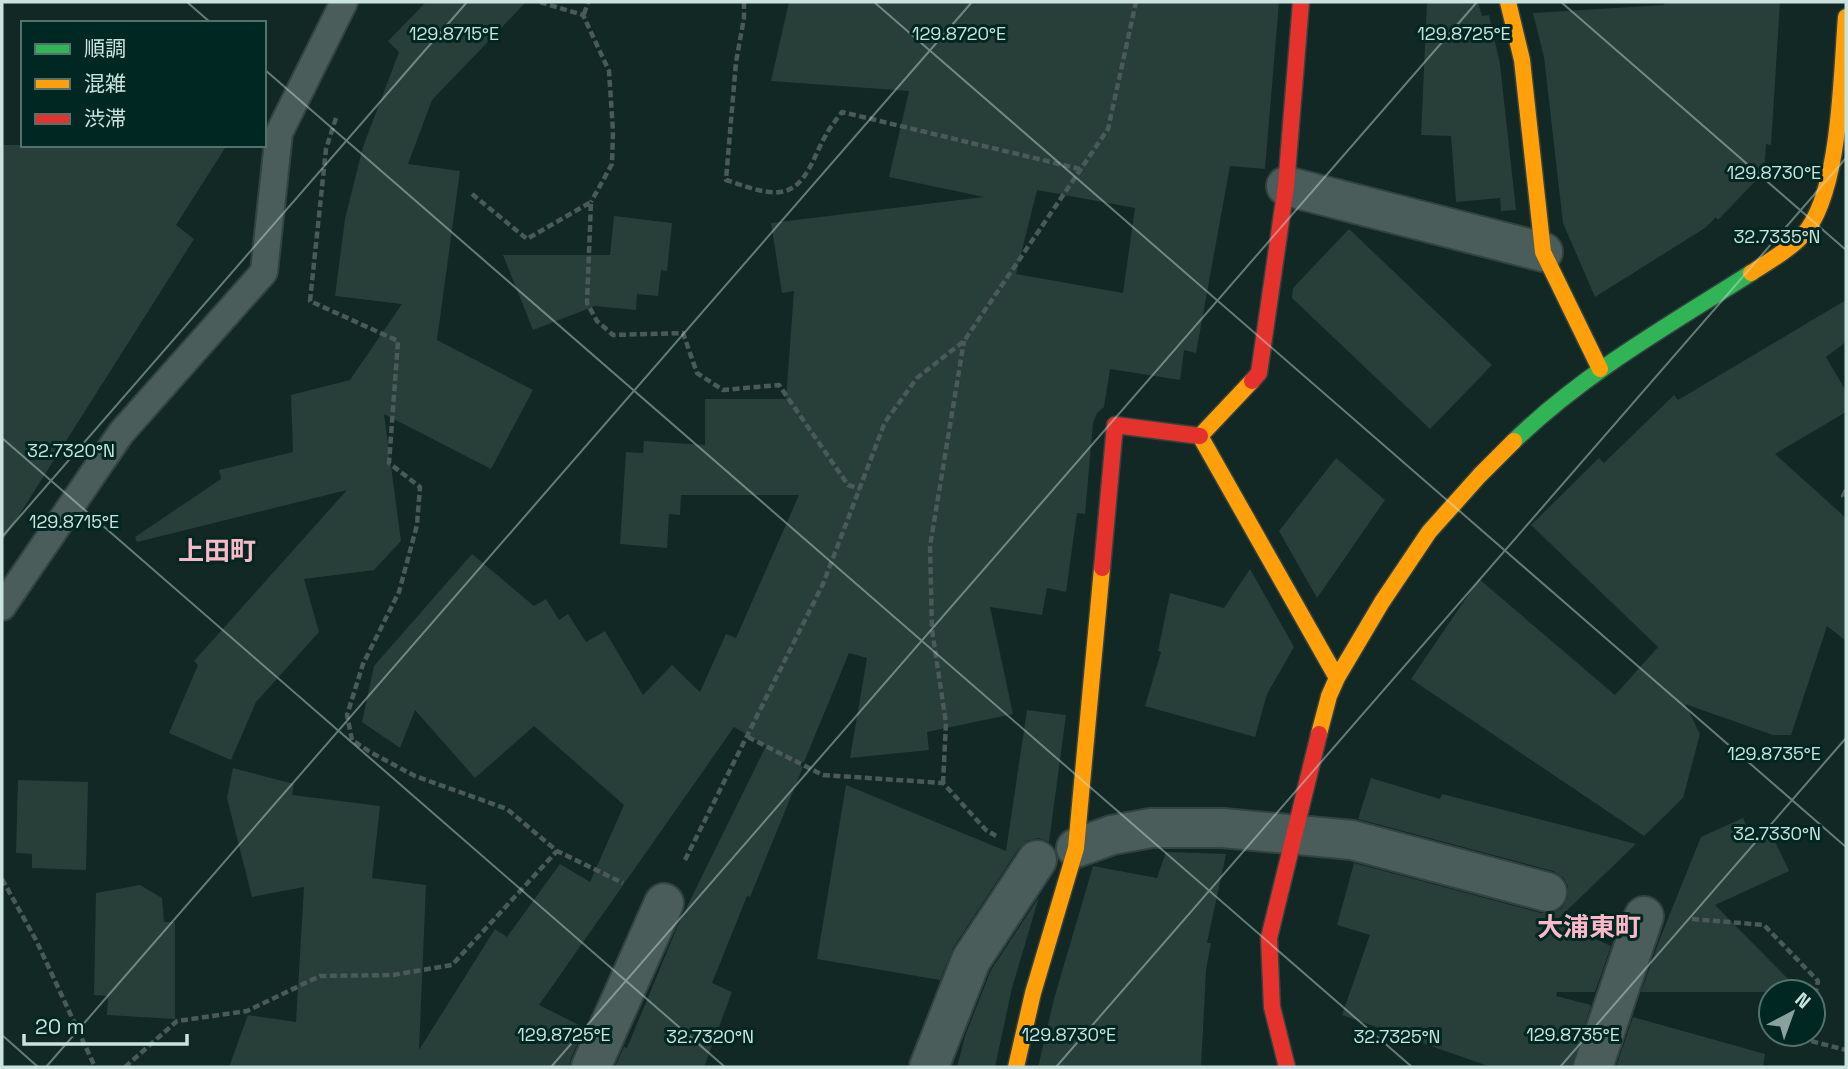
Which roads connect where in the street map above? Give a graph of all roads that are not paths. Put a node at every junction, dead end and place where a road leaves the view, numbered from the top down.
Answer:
1 (344, 2) edge
2 (1301, 2) edge
3 (1508, 2) edge
4 (1846, 17) edge
5 (1286, 186) junction
6 (1543, 252) junction
7 (1600, 369) junction
8 (1200, 436) junction
9 (2, 607) edge
10 (1337, 678) junction
11 (1293, 836) junction
12 (1076, 848) junction
13 (1037, 860) road end
14 (1547, 892) dead end
15 (664, 902) road end
16 (1644, 916) road end
17 (591, 1067) edge
18 (929, 1067) edge
19 (1016, 1067) edge
20 (1286, 1067) edge
21 (1593, 1067) edge

1 - 9 lane
2 - 5 street
3 - 6 street
4 - 7 street
5 - 6 street
5 - 8 street
6 - 7 street
7 - 10 street
8 - 10 street
8 - 12 street
10 - 11 street
11 - 12 street
11 - 14 street
11 - 20 street
12 - 19 street
13 - 18 street
15 - 17 street
16 - 21 street

